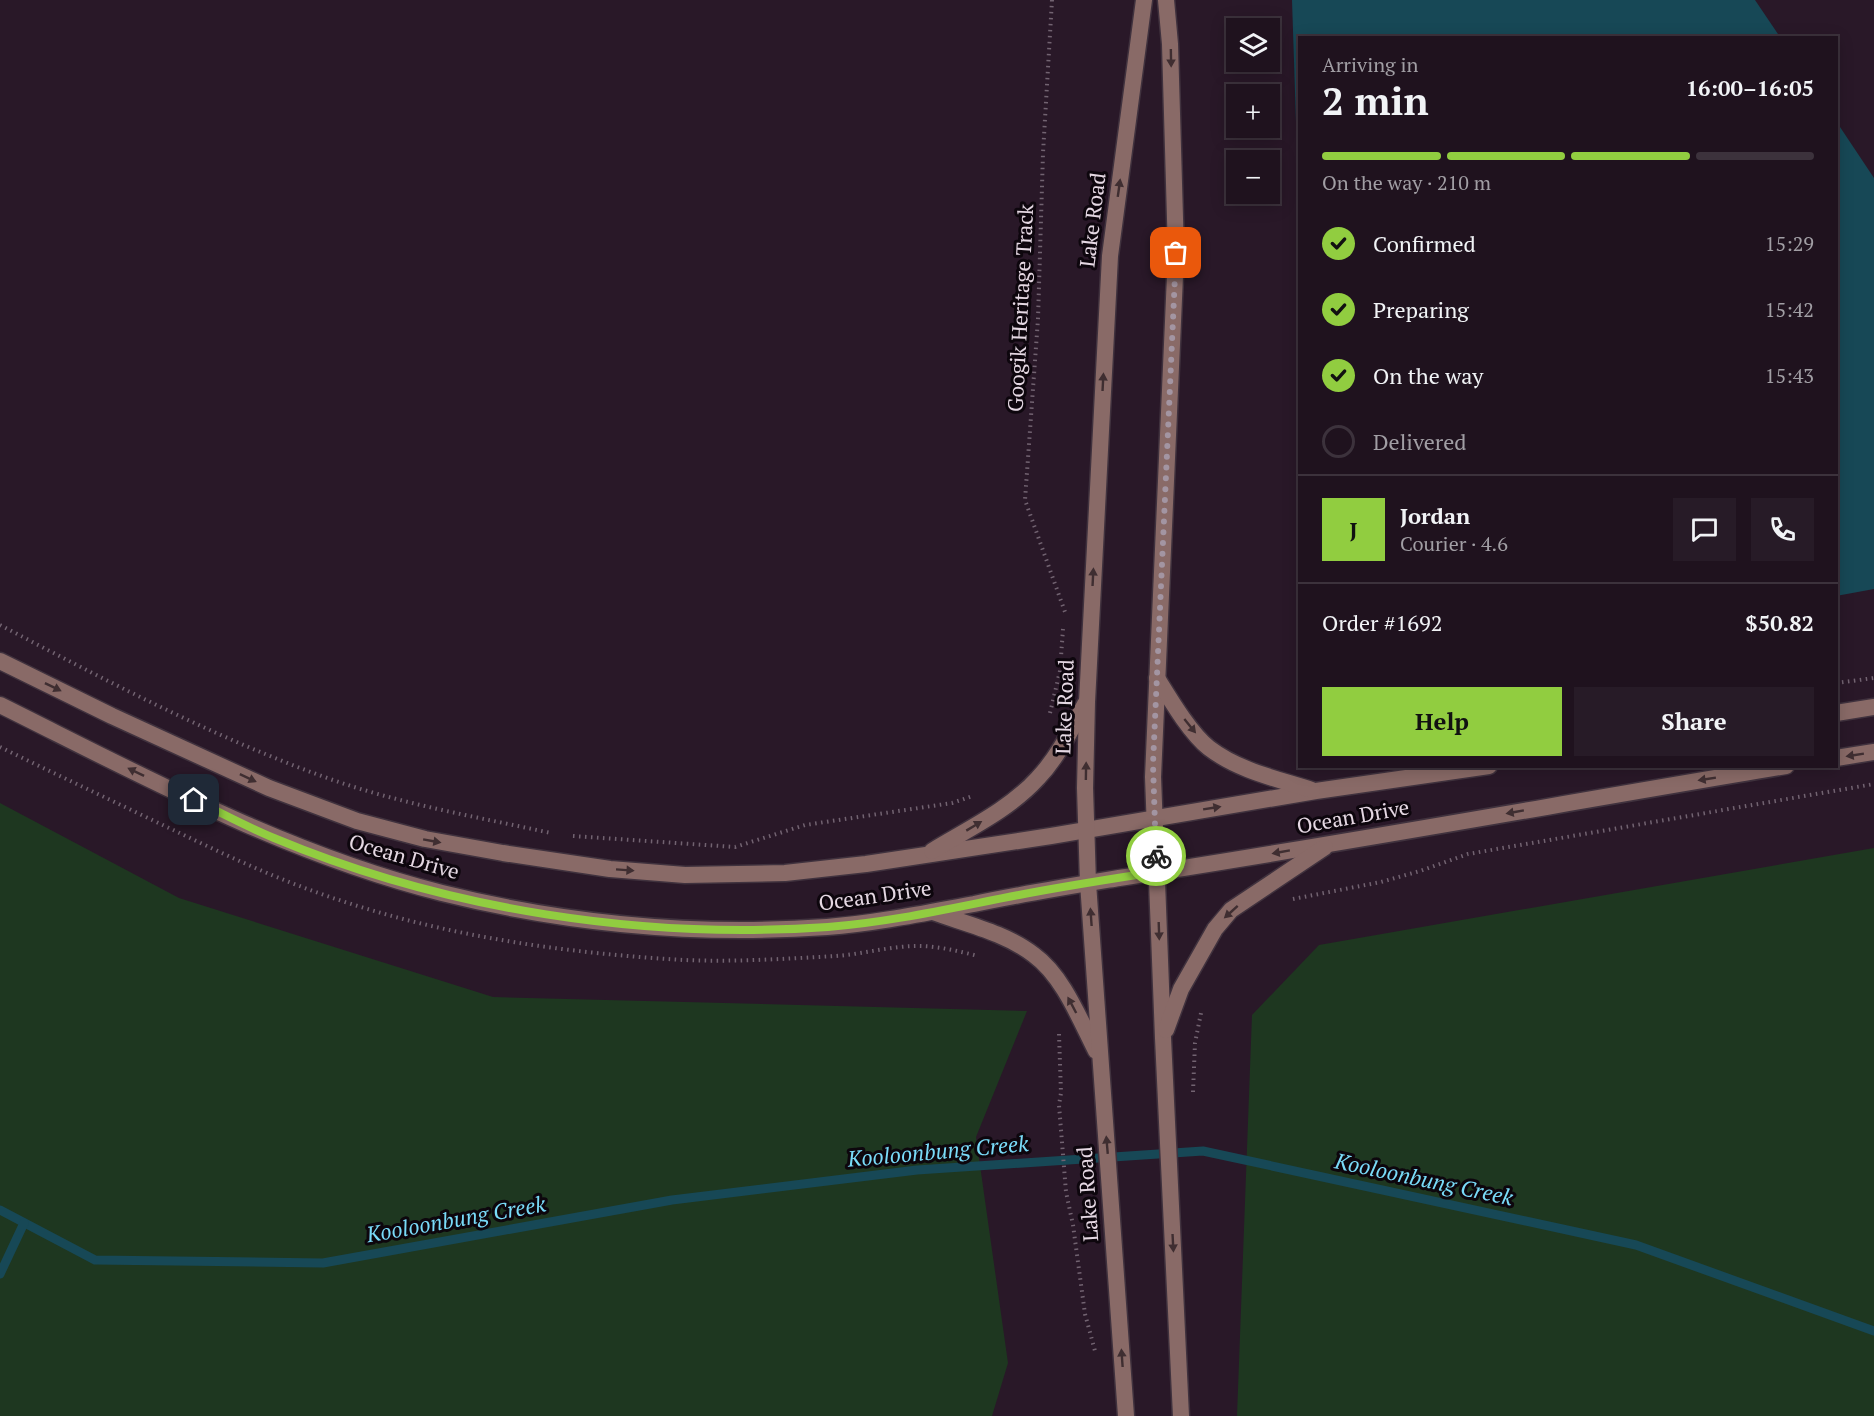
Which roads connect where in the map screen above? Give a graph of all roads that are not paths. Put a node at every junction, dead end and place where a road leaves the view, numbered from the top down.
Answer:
1 (1144, 0) edge
2 (1166, 0) edge
3 (0, 661) edge
4 (1157, 678) junction
5 (1087, 702) junction
6 (0, 705) edge
7 (1874, 707) edge
8 (1838, 713) edge
9 (1874, 752) edge
10 (1838, 758) edge
11 (1475, 768) edge
12 (1774, 768) edge
13 (1316, 791) junction
14 (1155, 818) junction
15 (1087, 830) junction
16 (1331, 843) junction
17 (923, 856) junction
18 (1156, 872) junction
19 (1088, 883) junction
20 (933, 912) junction
21 (1163, 1038) junction
22 (1100, 1057) junction
23 (1126, 1416) edge
24 (1181, 1416) edge

5 -> 1 main road, Lake Road
2 -> 4 main road
3 -> 17 main road, Ocean Drive
4 -> 13 main road
4 - 14 main road
15 -> 5 main road, Lake Road
17 -> 5 main road
20 -> 6 main road, Ocean Drive
7 - 8 main road
9 -> 10 main road
11 - 13 main road, Ocean Drive
12 -> 16 main road, Ocean Drive
14 -> 13 main road, Ocean Drive
14 - 15 main road, Ocean Drive
14 - 18 main road
15 - 17 main road, Ocean Drive
15 - 19 main road, Lake Road
16 -> 18 main road, Ocean Drive
16 -> 21 main road
18 - 19 main road, Ocean Drive
18 -> 21 main road
19 - 20 main road, Ocean Drive
22 -> 19 main road, Lake Road
22 -> 20 main road
21 -> 24 main road
23 -> 22 main road, Lake Road

